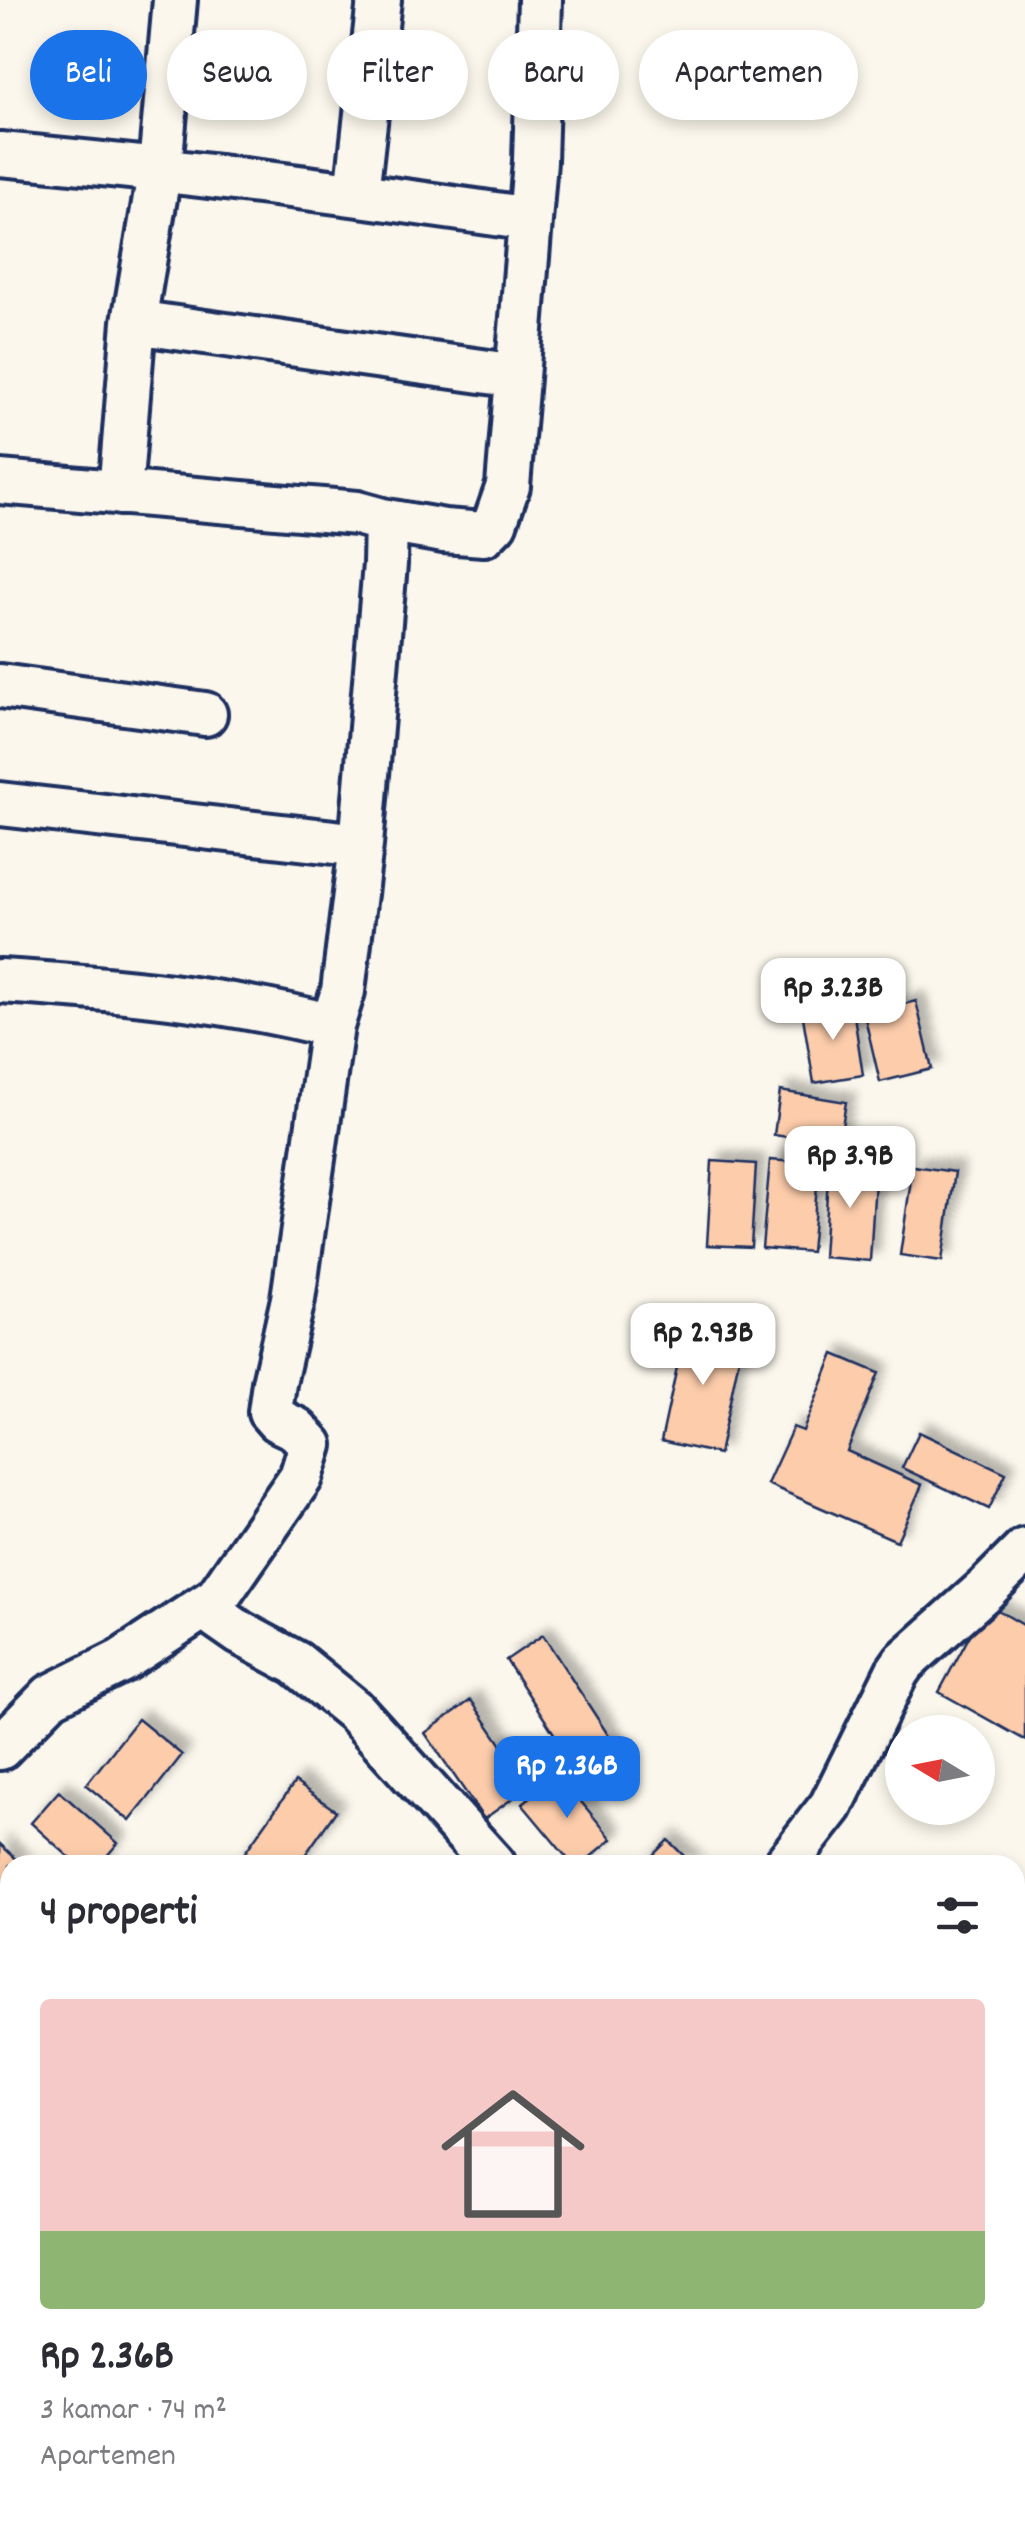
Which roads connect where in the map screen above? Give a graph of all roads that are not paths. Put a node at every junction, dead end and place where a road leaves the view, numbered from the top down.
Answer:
1 (175, 0) edge
2 (379, 0) edge
3 (540, 0) edge
4 (0, 154) edge
5 (160, 168) junction
6 (356, 193) junction
7 (530, 220) junction
8 (134, 322) junction
9 (517, 376) junction
10 (0, 482) edge
11 (120, 493) junction
12 (386, 521) junction
13 (0, 686) edge
14 (205, 714) dead end
15 (0, 804) edge
16 (360, 844) junction
17 (0, 981) edge
18 (332, 1026) junction
19 (1025, 1550) edge
20 (217, 1598) junction
21 (0, 1748) edge
22 (485, 1855) edge
23 (793, 1855) edge

1 - 5 street
2 - 6 street
3 - 7 street
4 - 5 street
5 - 6 street
5 - 8 street
6 - 7 street
7 - 9 street
8 - 9 street
8 - 11 street
9 - 12 street
10 - 11 street
11 - 12 street
12 - 16 street
13 - 14 street
15 - 16 street
16 - 18 street
17 - 18 street
18 - 20 street
19 - 23 street
20 - 21 street
20 - 22 street

